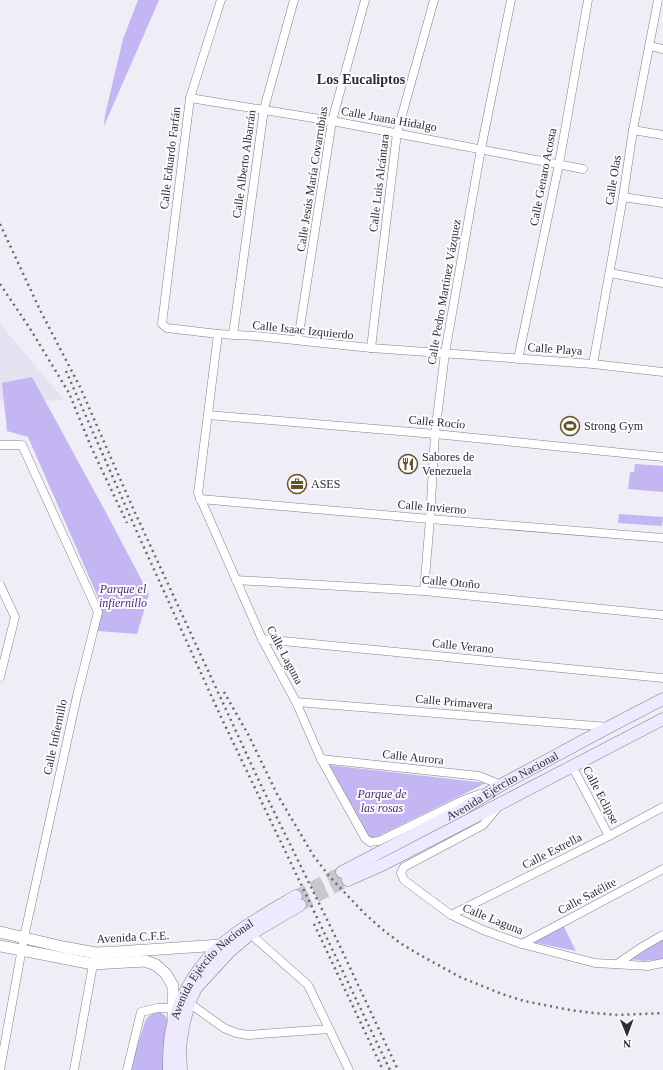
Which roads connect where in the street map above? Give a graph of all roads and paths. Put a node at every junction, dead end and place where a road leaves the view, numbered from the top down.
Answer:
1 (221, 0) edge
2 (294, 0) edge
3 (365, 0) edge
4 (434, 0) edge
5 (510, 0) edge
6 (588, 0) edge
7 (658, 0) edge
8 (650, 46) junction
9 (663, 49) edge
10 (190, 98) junction
11 (264, 109) junction
12 (332, 121) junction
13 (633, 130) junction
14 (396, 133) junction
15 (663, 135) edge
16 (481, 149) junction
17 (559, 164) junction
18 (583, 169) dead end
19 (623, 197) junction
20 (663, 204) edge
21 (610, 273) junction
22 (663, 283) edge
23 (162, 324) joint
24 (218, 334) junction
25 (233, 335) junction
26 (298, 340) junction
27 (371, 348) junction
28 (444, 353) junction
29 (518, 359) junction
30 (593, 364) junction
31 (663, 372) edge
32 (208, 415) junction
33 (435, 434) junction
34 (0, 445) edge
35 (663, 457) edge
36 (200, 499) junction
37 (430, 519) junction
38 (663, 538) edge
39 (236, 580) junction
40 (0, 585) edge
41 (424, 592) junction
42 (663, 615) edge
43 (262, 639) junction
44 (0, 677) edge
45 (663, 678) edge
46 (663, 699) edge
47 (296, 702) junction
48 (663, 719) edge
49 (609, 727) junction
50 (321, 759) junction
51 (572, 766) junction
52 (499, 786) junction
53 (500, 804) junction
54 (663, 807) edge
55 (609, 836) junction
56 (663, 869) edge
57 (452, 915) junction
58 (0, 932) edge
59 (663, 935) edge
60 (24, 937) junction
61 (255, 938) dead end
62 (522, 944) junction
63 (221, 945) junction
64 (0, 946) edge
65 (21, 950) junction
66 (94, 958) junction
67 (663, 963) edge
68 (617, 964) junction
69 (189, 1003) junction
70 (173, 1008) junction
71 (174, 1021) junction
72 (329, 1029) junction
73 (0, 1070) edge
74 (74, 1070) edge
75 (127, 1070) edge
76 (169, 1070) edge
77 (181, 1070) edge
78 (348, 1070) edge

1 - 10 street, Calle Eduardo Farfán
2 - 11 street, Calle Alberto Albarrán
3 - 12 street, Calle Jesús María Covarrubias
4 - 14 street, Calle Luis Alcántara
5 - 16 street, Calle Pedro Martínez Vázquez
6 - 17 street, Calle Genaro Acosta
7 - 8 street, Calle Olas
8 - 9 street
8 - 13 street, Calle Olas
10 - 11 street, Calle Juana Hidalgo
10 - 23 street, Calle Eduardo Farfán
11 - 12 street, Calle Juana Hidalgo
11 - 25 street, Calle Alberto Albarrán
12 - 14 street, Calle Juana Hidalgo
12 - 26 street, Calle Jesús María Covarrubias
13 - 15 street
13 - 19 street, Calle Olas
14 - 16 street, Calle Juana Hidalgo
14 - 27 street, Calle Luis Alcántara
16 - 17 street, Calle Juana Hidalgo
16 - 28 street, Calle Pedro Martínez Vázquez
17 - 18 street, Calle Juana Hidalgo
17 - 29 street, Calle Genaro Acosta
19 - 20 street
19 - 21 street, Calle Olas
21 - 22 street
21 - 30 street, Calle Olas
23 - 24 street, Calle Isaac Izquierdo
24 - 25 street, Calle Isaac Izquierdo
24 - 32 street, Calle Laguna
25 - 26 street, Calle Isaac Izquierdo
26 - 27 street, Calle Isaac Izquierdo
27 - 28 street, Calle Isaac Izquierdo
28 - 29 street, Calle Playa
28 - 33 street, Calle Pedro Martínez Vázquez
29 - 30 street, Calle Playa
30 - 31 street, Calle Playa
32 - 33 street, Calle Rocío
32 - 36 street, Calle Laguna
33 - 35 street, Calle Rocío
33 - 37 street, Calle Pedro Martínez Vázquez
34 - 60 street, Calle Infiernillo
36 - 37 street, Calle Invierno
36 - 39 street, Calle Laguna
37 - 38 street, Calle Invierno
37 - 41 street, Calle Pedro Martínez Vázquez
39 - 41 street, Calle Otoño
39 - 43 street, Calle Laguna
40 - 44 street
41 - 42 street, Calle Otoño
43 - 45 street, Calle Verano
43 - 47 street, Calle Laguna
46 - 49 main road, Avenida Ejército Nacional
47 - 49 street, Calle Primavera
47 - 50 street, Calle Laguna
48 - 51 main road, Avenida Ejército Nacional
49 - 52 main road, Avenida Ejército Nacional
50 - 52 street, Calle Aurora
50 - 52 street, Calle Laguna
51 - 53 main road, Avenida Ejército Nacional
51 - 55 street, Calle Eclipse
52 - 53 main road, Avenida Ejército Nacional
53 - 57 street, Calle Laguna
54 - 55 street, Calle Estrella
55 - 57 street, Calle Estrella
56 - 62 street, Calle Satélite
57 - 62 street, Calle Laguna
58 - 60 street, Avenida C.F.E.
59 - 68 street
60 - 65 street, Calle Infiernillo
60 - 66 street, Avenida C.F.E.
61 - 72 street
62 - 68 street, Calle Laguna
63 - 66 street, Avenida C.F.E.
63 - 69 main road, Avenida Ejército Nacional
63 - 71 main road, Avenida Ejército Nacional
64 - 65 street, Avenida C.F.E.
65 - 66 street, Avenida C.F.E.
65 - 73 street, Calle Infiernillo
66 - 70 street, Avenida C.F.E.
66 - 74 street
67 - 68 street, Calle Laguna
69 - 72 street
69 - 77 main road, Avenida Ejército Nacional
70 - 71 street, Avenida C.F.E.
70 - 75 street
71 - 76 main road, Avenida Ejército Nacional
72 - 78 street

